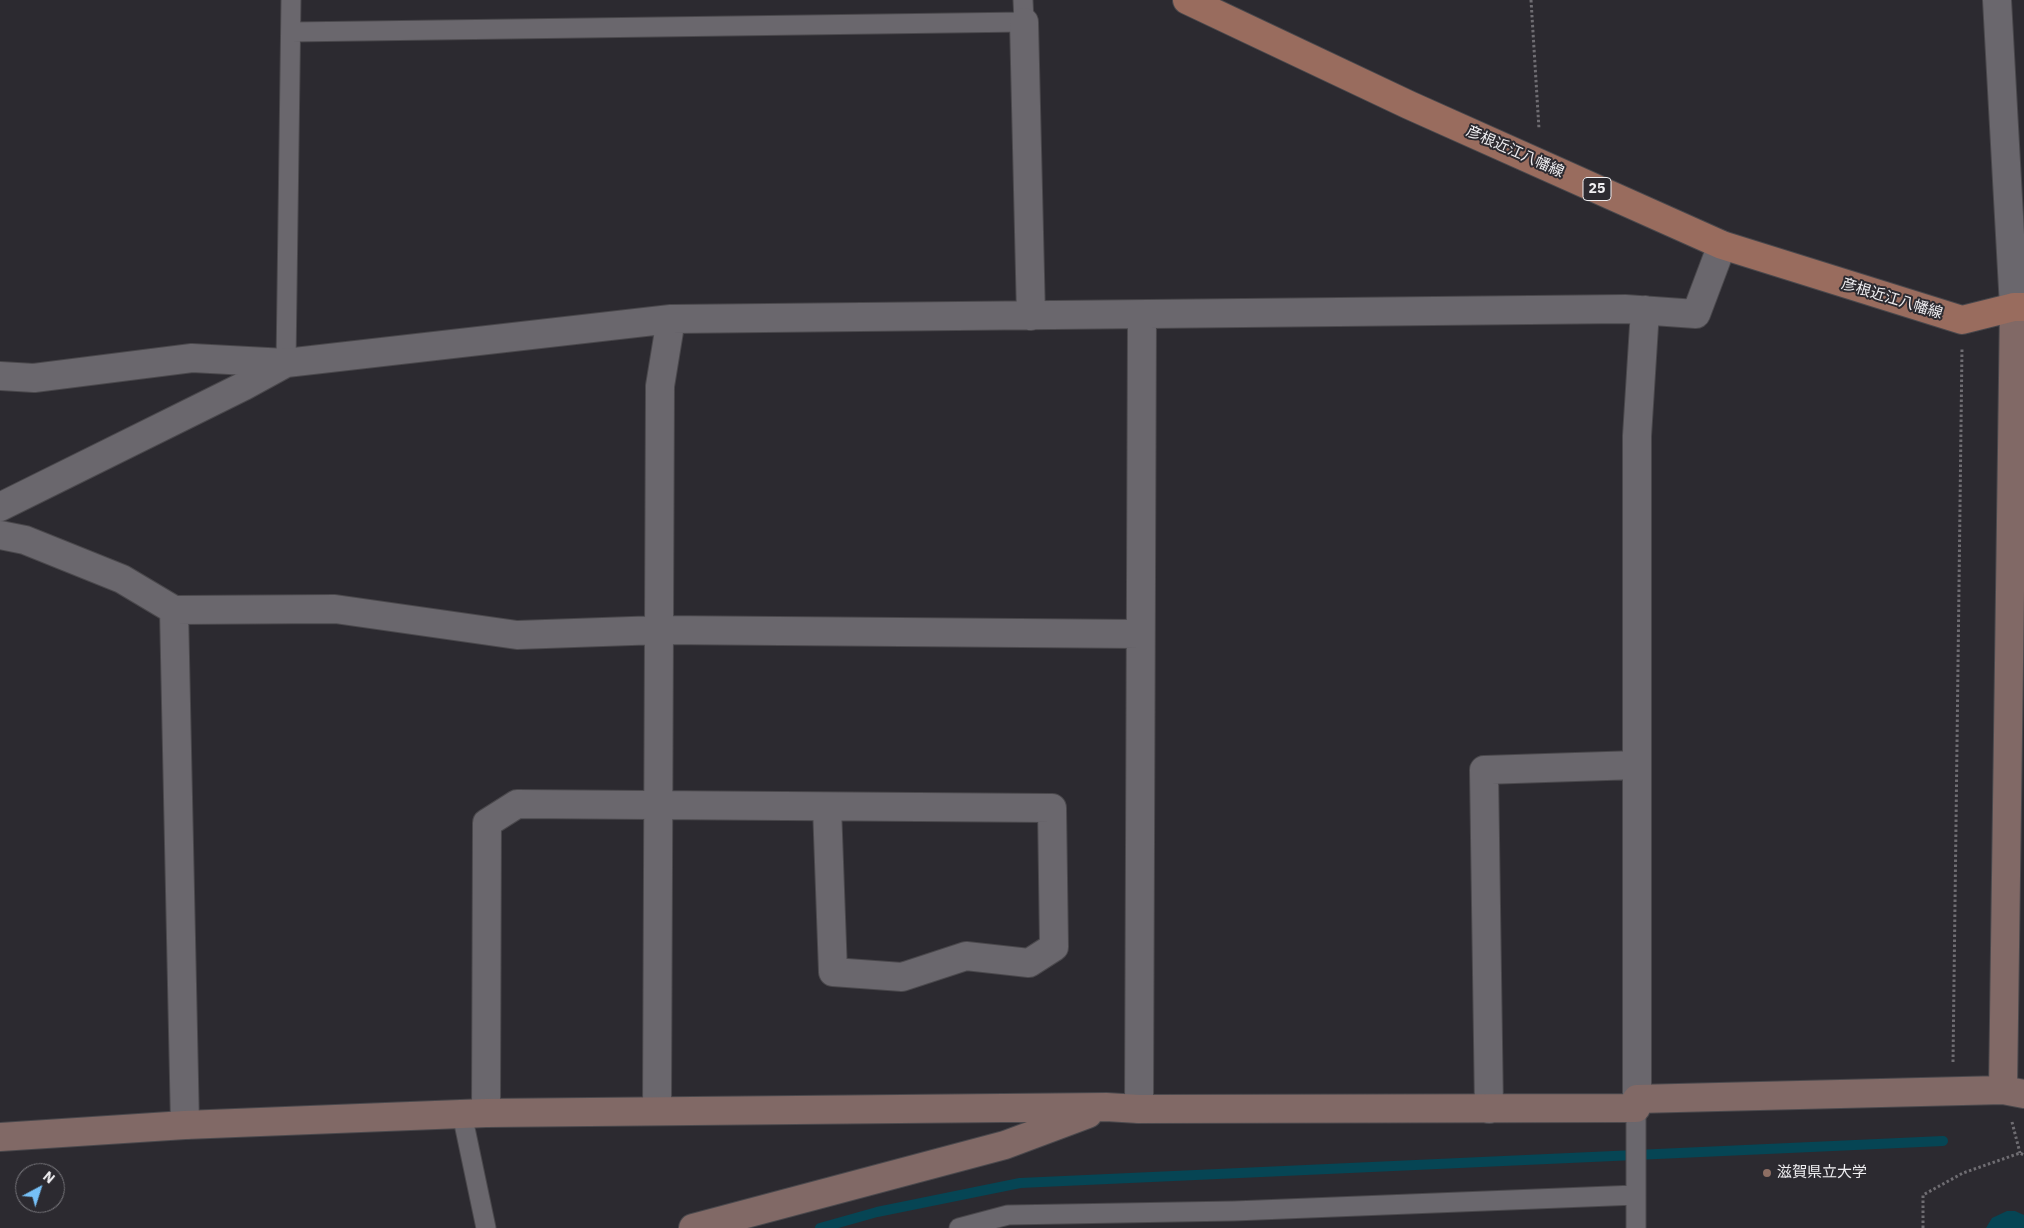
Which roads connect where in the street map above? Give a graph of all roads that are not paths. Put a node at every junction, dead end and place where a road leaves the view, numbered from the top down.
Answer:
1 (291, 0) edge
2 (1187, 0) edge
3 (1997, 0) edge
4 (1024, 11) edge
5 (291, 32) junction
6 (1722, 245) junction
7 (2019, 307) edge
8 (1645, 310) junction
9 (1142, 314) junction
10 (1031, 316) junction
11 (670, 319) junction
12 (286, 363) junction
13 (0, 376) edge
14 (0, 507) edge
15 (0, 535) edge
16 (174, 610) junction
17 (660, 630) junction
18 (1140, 634) junction
19 (1637, 765) junction
20 (659, 806) junction
21 (827, 807) junction
22 (2014, 1092) edge
23 (1637, 1104) junction
24 (1106, 1107) junction
25 (1489, 1109) junction
26 (1139, 1110) junction
27 (657, 1111) junction
28 (474, 1114) junction
29 (185, 1125) junction
30 (0, 1137) edge
31 (1636, 1195) junction
32 (486, 1228) edge
33 (693, 1228) edge
34 (960, 1228) edge
35 (1636, 1228) edge

1 - 5 lane
2 - 6 main road, 彦根近江八幡線 / 25
3 - 7 street
4 - 5 lane
4 - 10 street
5 - 12 lane
6 - 7 main road, 彦根近江八幡線 / 25
6 - 8 street
7 - 22 street
8 - 9 street
8 - 19 street
9 - 10 street
9 - 18 street
10 - 11 street
11 - 12 street
11 - 17 street
12 - 13 street
12 - 14 street
15 - 16 street
16 - 17 street
16 - 29 street
17 - 18 street
17 - 20 street
18 - 26 street
19 - 23 street
19 - 25 street
20 - 21 street
20 - 27 street
20 - 28 street
21 - 21 street
22 - 23 street
23 - 25 street
23 - 31 lane
24 - 26 street
24 - 27 street
24 - 33 street
25 - 26 street
27 - 28 street
28 - 29 street
28 - 32 lane
29 - 30 street
31 - 34 lane
31 - 35 lane

